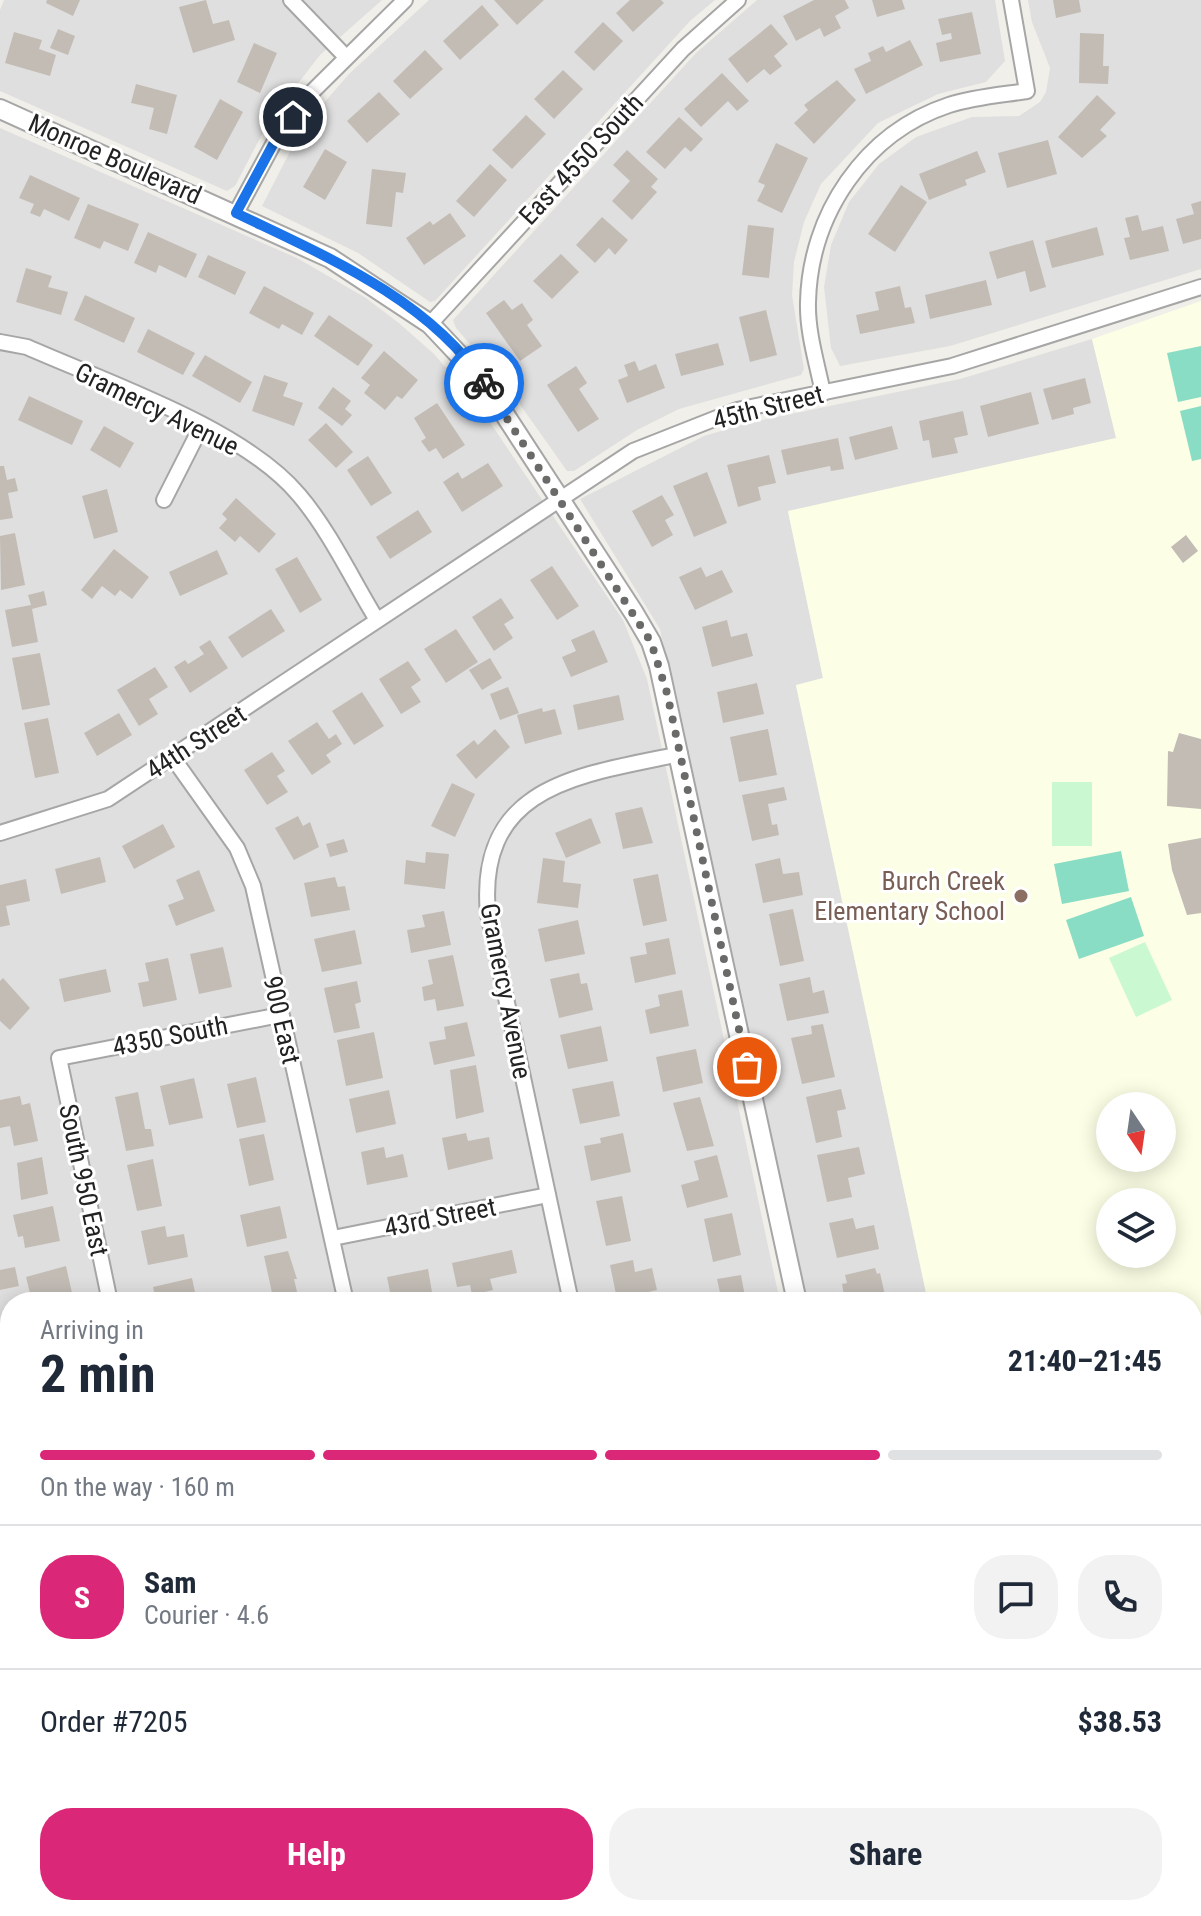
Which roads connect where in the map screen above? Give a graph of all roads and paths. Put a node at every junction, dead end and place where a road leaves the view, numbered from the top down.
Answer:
1 (291, 0) edge
2 (405, 0) edge
3 (738, 0) edge
4 (1011, 0) edge
5 (345, 56) junction
6 (0, 109) edge
7 (236, 213) junction
8 (1201, 287) edge
9 (430, 324) junction
10 (0, 342) edge
11 (823, 393) junction
12 (202, 425) junction
13 (559, 498) junction
14 (164, 500) dead end
15 (377, 620) junction
16 (680, 754) junction
17 (173, 758) junction
18 (0, 833) edge
19 (280, 1015) junction
20 (59, 1058) joint
21 (548, 1195) junction
22 (333, 1238) junction
23 (108, 1292) edge
24 (344, 1292) edge
25 (569, 1292) edge
26 (795, 1292) edge

1 - 5 street
2 - 5 street
3 - 9 street, East 4550 South
4 - 11 street
5 - 7 street
6 - 7 street, Monroe Boulevard
7 - 9 street, Monroe Boulevard
8 - 11 street, 45th Street
9 - 13 street, Monroe Boulevard
10 - 12 street, Gramercy Avenue
11 - 13 street, 45th Street
12 - 14 street
12 - 15 street, Gramercy Avenue
13 - 15 street, 45th Street
13 - 16 street, Monroe Boulevard
15 - 17 street, 44th Street
16 - 21 street, Gramercy Avenue
16 - 26 street, Monroe Boulevard
17 - 18 street, 44th Street
17 - 19 street, 900 East
19 - 20 street, 4350 South
19 - 22 street, 900 East
20 - 23 street, South 950 East
21 - 22 street, 43rd Street
21 - 25 street, Gramercy Avenue
22 - 24 street, 900 East

